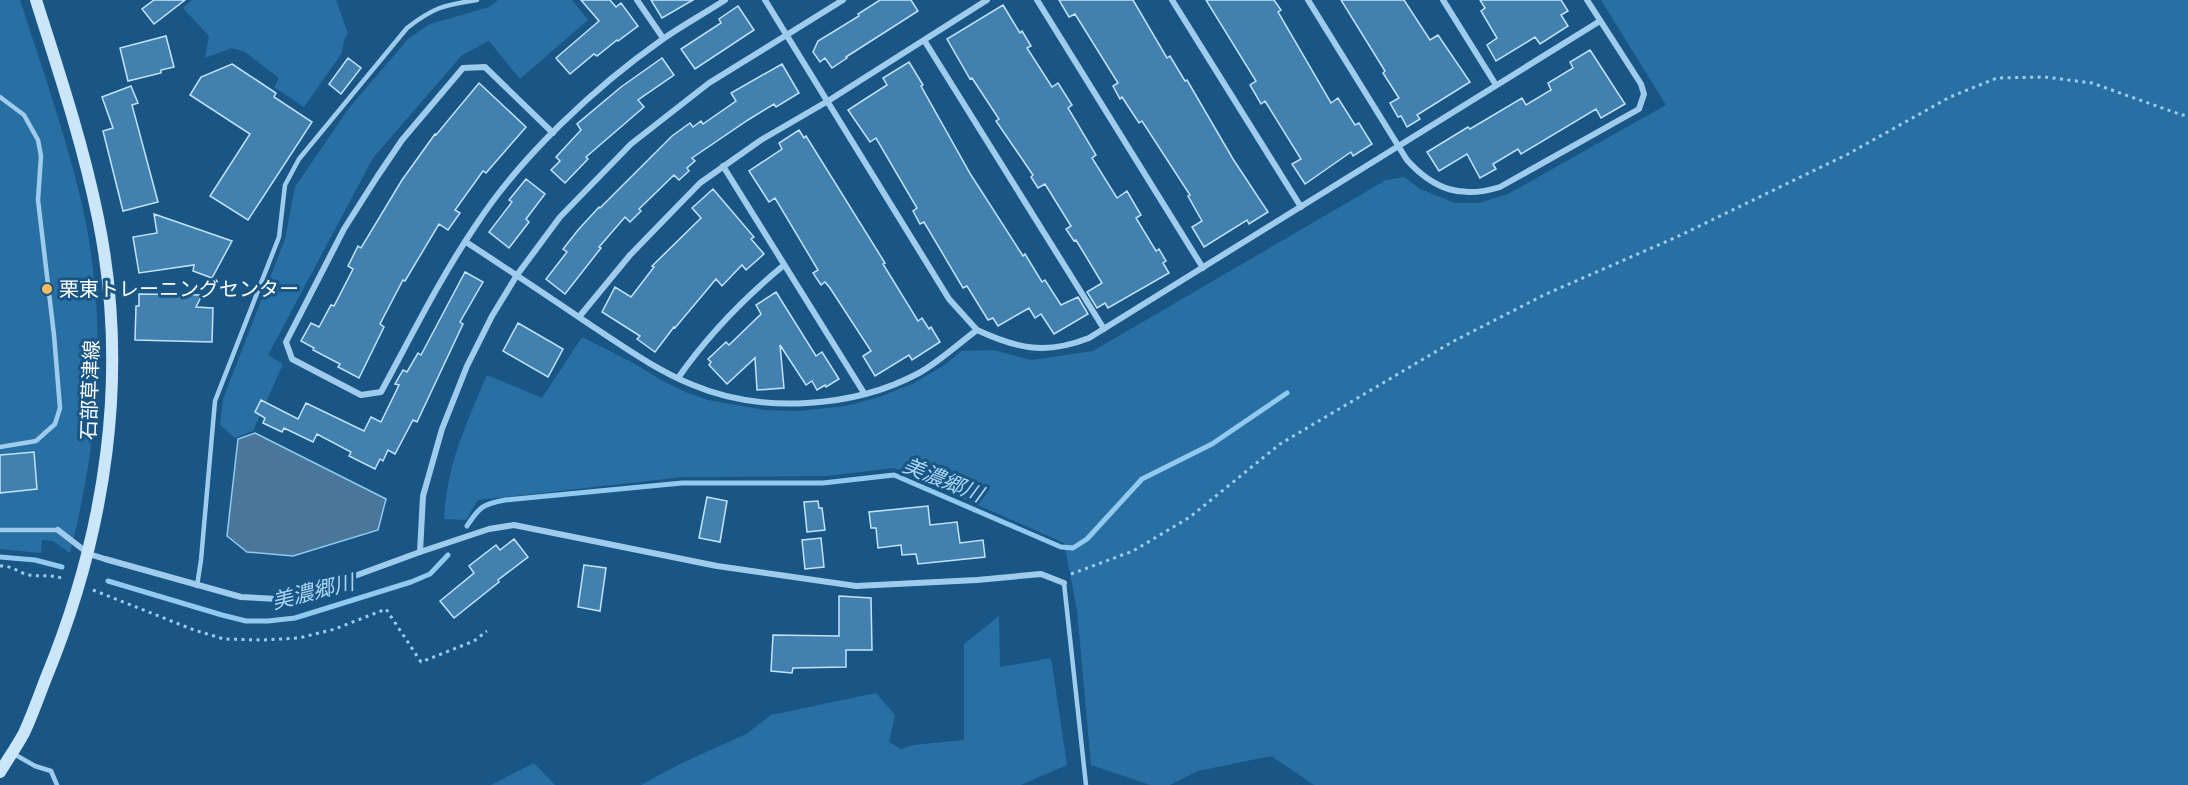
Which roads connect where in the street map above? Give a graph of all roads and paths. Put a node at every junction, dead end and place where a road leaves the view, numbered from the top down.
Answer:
1 (36, 0) edge
2 (477, 0) edge
3 (637, 0) edge
4 (725, 0) edge
5 (765, 0) edge
6 (843, 0) edge
7 (987, 0) edge
8 (1036, 0) edge
9 (1172, 0) edge
10 (1308, 0) edge
11 (1443, 0) edge
12 (1587, 0) edge
13 (1600, 21) junction
14 (787, 35) junction
15 (663, 38) junction
16 (924, 40) junction
17 (1496, 85) junction
18 (0, 97) edge
19 (828, 101) junction
20 (2188, 115) edge
21 (553, 133) junction
22 (1398, 146) junction
23 (723, 166) junction
24 (1301, 207) junction
25 (466, 242) junction
26 (784, 266) junction
27 (1203, 268) junction
28 (518, 275) junction
29 (579, 317) junction
30 (1104, 329) junction
31 (977, 330) junction
32 (678, 378) junction
33 (864, 393) junction
34 (0, 447) edge
35 (0, 530) edge
36 (58, 530) joint
37 (420, 552) junction
38 (89, 554) junction
39 (0, 566) edge
40 (1064, 583) junction
41 (80, 584) junction
42 (197, 586) junction
43 (487, 631) dead end
44 (11, 753) junction
45 (0, 771) edge
46 (57, 785) edge
47 (1086, 785) edge

1 - 38 main road, 石部草津線
2 - 42 lane
3 - 15 street
4 - 15 street
5 - 14 street
6 - 14 street
7 - 16 street
8 - 27 street
9 - 24 street
10 - 22 street
11 - 17 street
12 - 13 street
13 - 17 street
13 - 22 street
14 - 19 street
14 - 28 street
15 - 21 street
16 - 19 street
16 - 30 street
17 - 22 street
18 - 34 lane
19 - 23 street
19 - 31 street
20 - 40 path
21 - 25 street
21 - 25 street
22 - 24 street
23 - 26 street
23 - 29 street
24 - 27 street
25 - 28 street
26 - 32 street
26 - 33 street
27 - 30 street
28 - 29 street
28 - 37 street
29 - 32 street
30 - 31 street
31 - 33 street
32 - 33 street
35 - 36 lane
36 - 38 street
37 - 40 street
37 - 42 street
38 - 41 main road, 石部草津線
38 - 42 street
39 - 41 path
40 - 47 lane
41 - 43 path
41 - 44 main road, 石部草津線
44 - 45 main road, 石部草津線
44 - 46 lane

